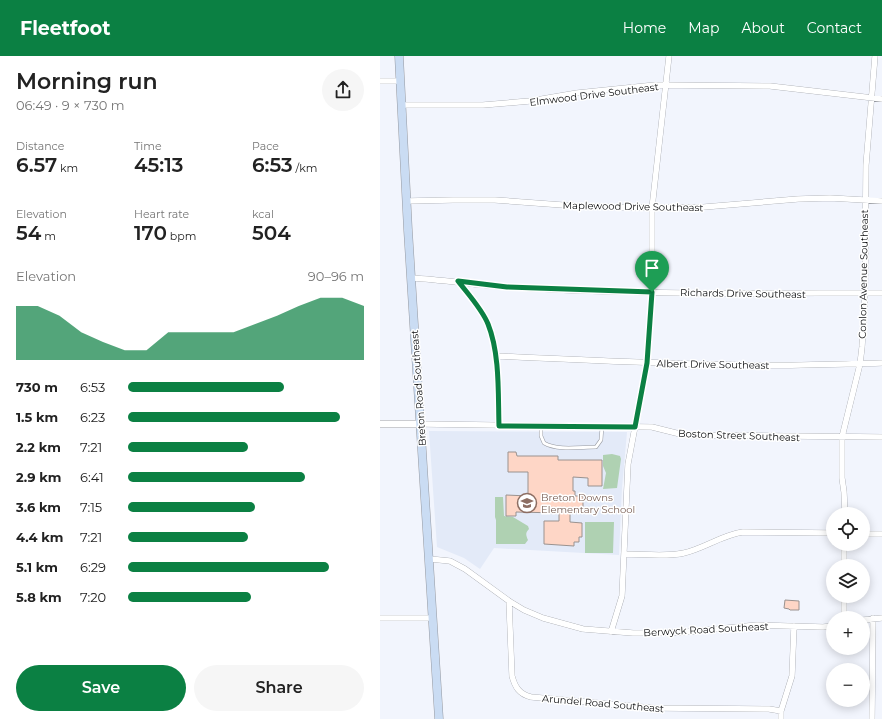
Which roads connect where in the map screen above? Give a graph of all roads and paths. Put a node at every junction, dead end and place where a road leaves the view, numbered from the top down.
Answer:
1 (399, 56) edge
2 (668, 56) edge
3 (875, 56) edge
4 (380, 81) edge
5 (400, 81) junction
6 (666, 86) junction
7 (872, 98) junction
8 (882, 98) edge
9 (401, 105) junction
10 (865, 199) junction
11 (407, 201) junction
12 (882, 201) edge
13 (652, 208) junction
14 (412, 278) junction
15 (458, 281) junction
16 (652, 292) junction
17 (865, 293) junction
18 (882, 293) edge
19 (496, 356) junction
20 (647, 363) junction
21 (882, 363) edge
22 (860, 364) junction
23 (380, 424) edge
24 (420, 424) junction
25 (499, 426) junction
26 (541, 426) junction
27 (602, 426) junction
28 (635, 427) junction
29 (842, 437) junction
30 (882, 438) edge
31 (845, 507) edge
32 (826, 533) edge
33 (870, 534) edge
34 (882, 534) edge
35 (625, 554) junction
36 (430, 560) junction
37 (509, 601) junction
38 (380, 618) edge
39 (433, 618) junction
40 (873, 618) junction
41 (882, 618) edge
42 (870, 619) edge
43 (794, 626) junction
44 (826, 626) edge
45 (610, 632) junction
46 (781, 711) junction
47 (439, 719) edge
48 (782, 719) edge
49 (872, 719) edge

1 - 5 main road, Breton Road Southeast
2 - 6 street
3 - 7 street, Conlon Avenue Southeast
4 - 5 street
5 - 9 main road, Breton Road Southeast
6 - 7 street, Elmwood Drive Southeast
6 - 9 street, Elmwood Drive Southeast
6 - 13 street
7 - 8 street, Elmwood Drive Southeast
7 - 10 street, Conlon Avenue Southeast
9 - 11 main road, Breton Road Southeast
10 - 12 street, Maplewood Drive Southeast
10 - 13 street, Maplewood Drive Southeast
10 - 17 street, Conlon Avenue Southeast
11 - 13 street, Maplewood Drive Southeast
11 - 14 main road, Breton Road Southeast
13 - 16 street
14 - 15 street, Richards Drive Southeast
14 - 24 main road, Breton Road Southeast
15 - 16 street, Richards Drive Southeast
15 - 19 street
16 - 17 street, Richards Drive Southeast
16 - 20 street
17 - 18 street, Richards Drive Southeast
17 - 22 street, Conlon Avenue Southeast
19 - 20 street, Albert Drive Southeast
19 - 25 street
20 - 22 street, Albert Drive Southeast
20 - 28 street
21 - 22 street, Albert Drive Southeast
22 - 29 street, Conlon Avenue Southeast
23 - 24 street, Boston Street Southeast
24 - 25 street, Boston Street Southeast
24 - 36 main road, Breton Road Southeast
25 - 26 street, Boston Street Southeast
26 - 27 street, Boston Street Southeast
26 - 27 lane
27 - 28 street, Boston Street Southeast
28 - 29 street, Boston Street Southeast
28 - 35 street
29 - 30 street, Boston Street Southeast
29 - 31 street, Conlon Avenue Southeast
32 - 35 street
33 - 34 street
35 - 45 street
36 - 37 street, Berwyck Road Southeast
36 - 39 main road, Breton Road Southeast
37 - 45 street, Berwyck Road Southeast
37 - 46 street, Arundel Road Southeast
38 - 39 street
39 - 47 main road, Breton Road Southeast
40 - 41 street
40 - 42 street
40 - 49 street
43 - 44 street, Berwyck Road Southeast
43 - 45 street, Berwyck Road Southeast
43 - 46 street
46 - 48 street

